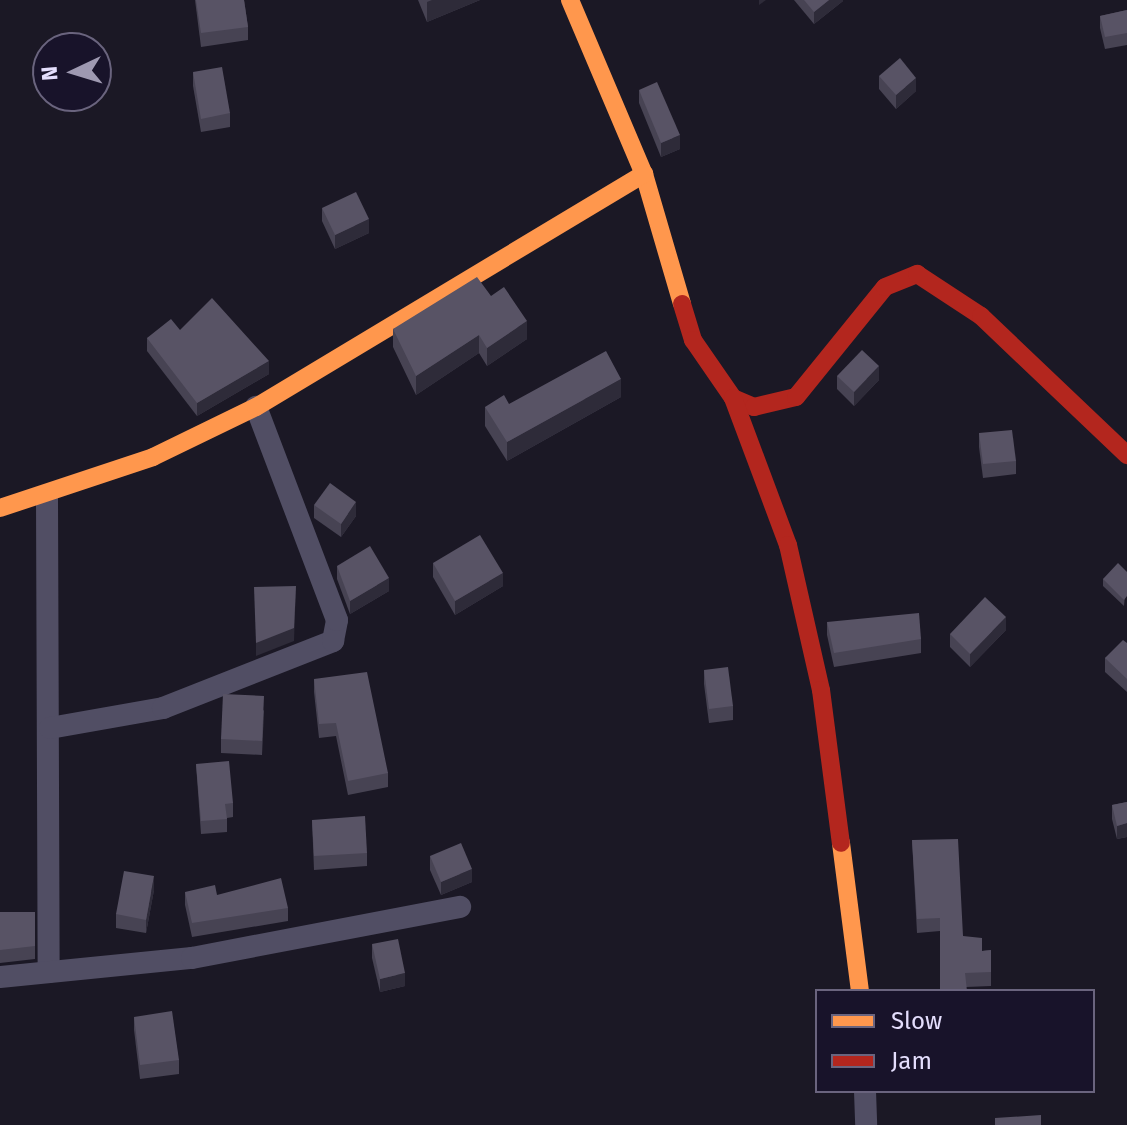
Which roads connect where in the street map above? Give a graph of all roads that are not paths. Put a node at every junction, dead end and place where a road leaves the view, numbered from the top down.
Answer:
1 (570, 0) edge
2 (644, 174) junction
3 (733, 398) junction
4 (256, 407) junction
5 (1127, 455) edge
6 (47, 498) junction
7 (0, 508) edge
8 (50, 728) junction
9 (460, 907) dead end
10 (49, 972) junction
11 (0, 977) edge
12 (860, 989) edge
13 (865, 1093) edge
14 (866, 1125) edge

1 - 2 street
2 - 3 street
2 - 4 street
3 - 5 street
3 - 12 street
4 - 6 street
4 - 8 street
6 - 7 street
6 - 8 street
8 - 10 street
9 - 10 street
10 - 11 street
13 - 14 street

